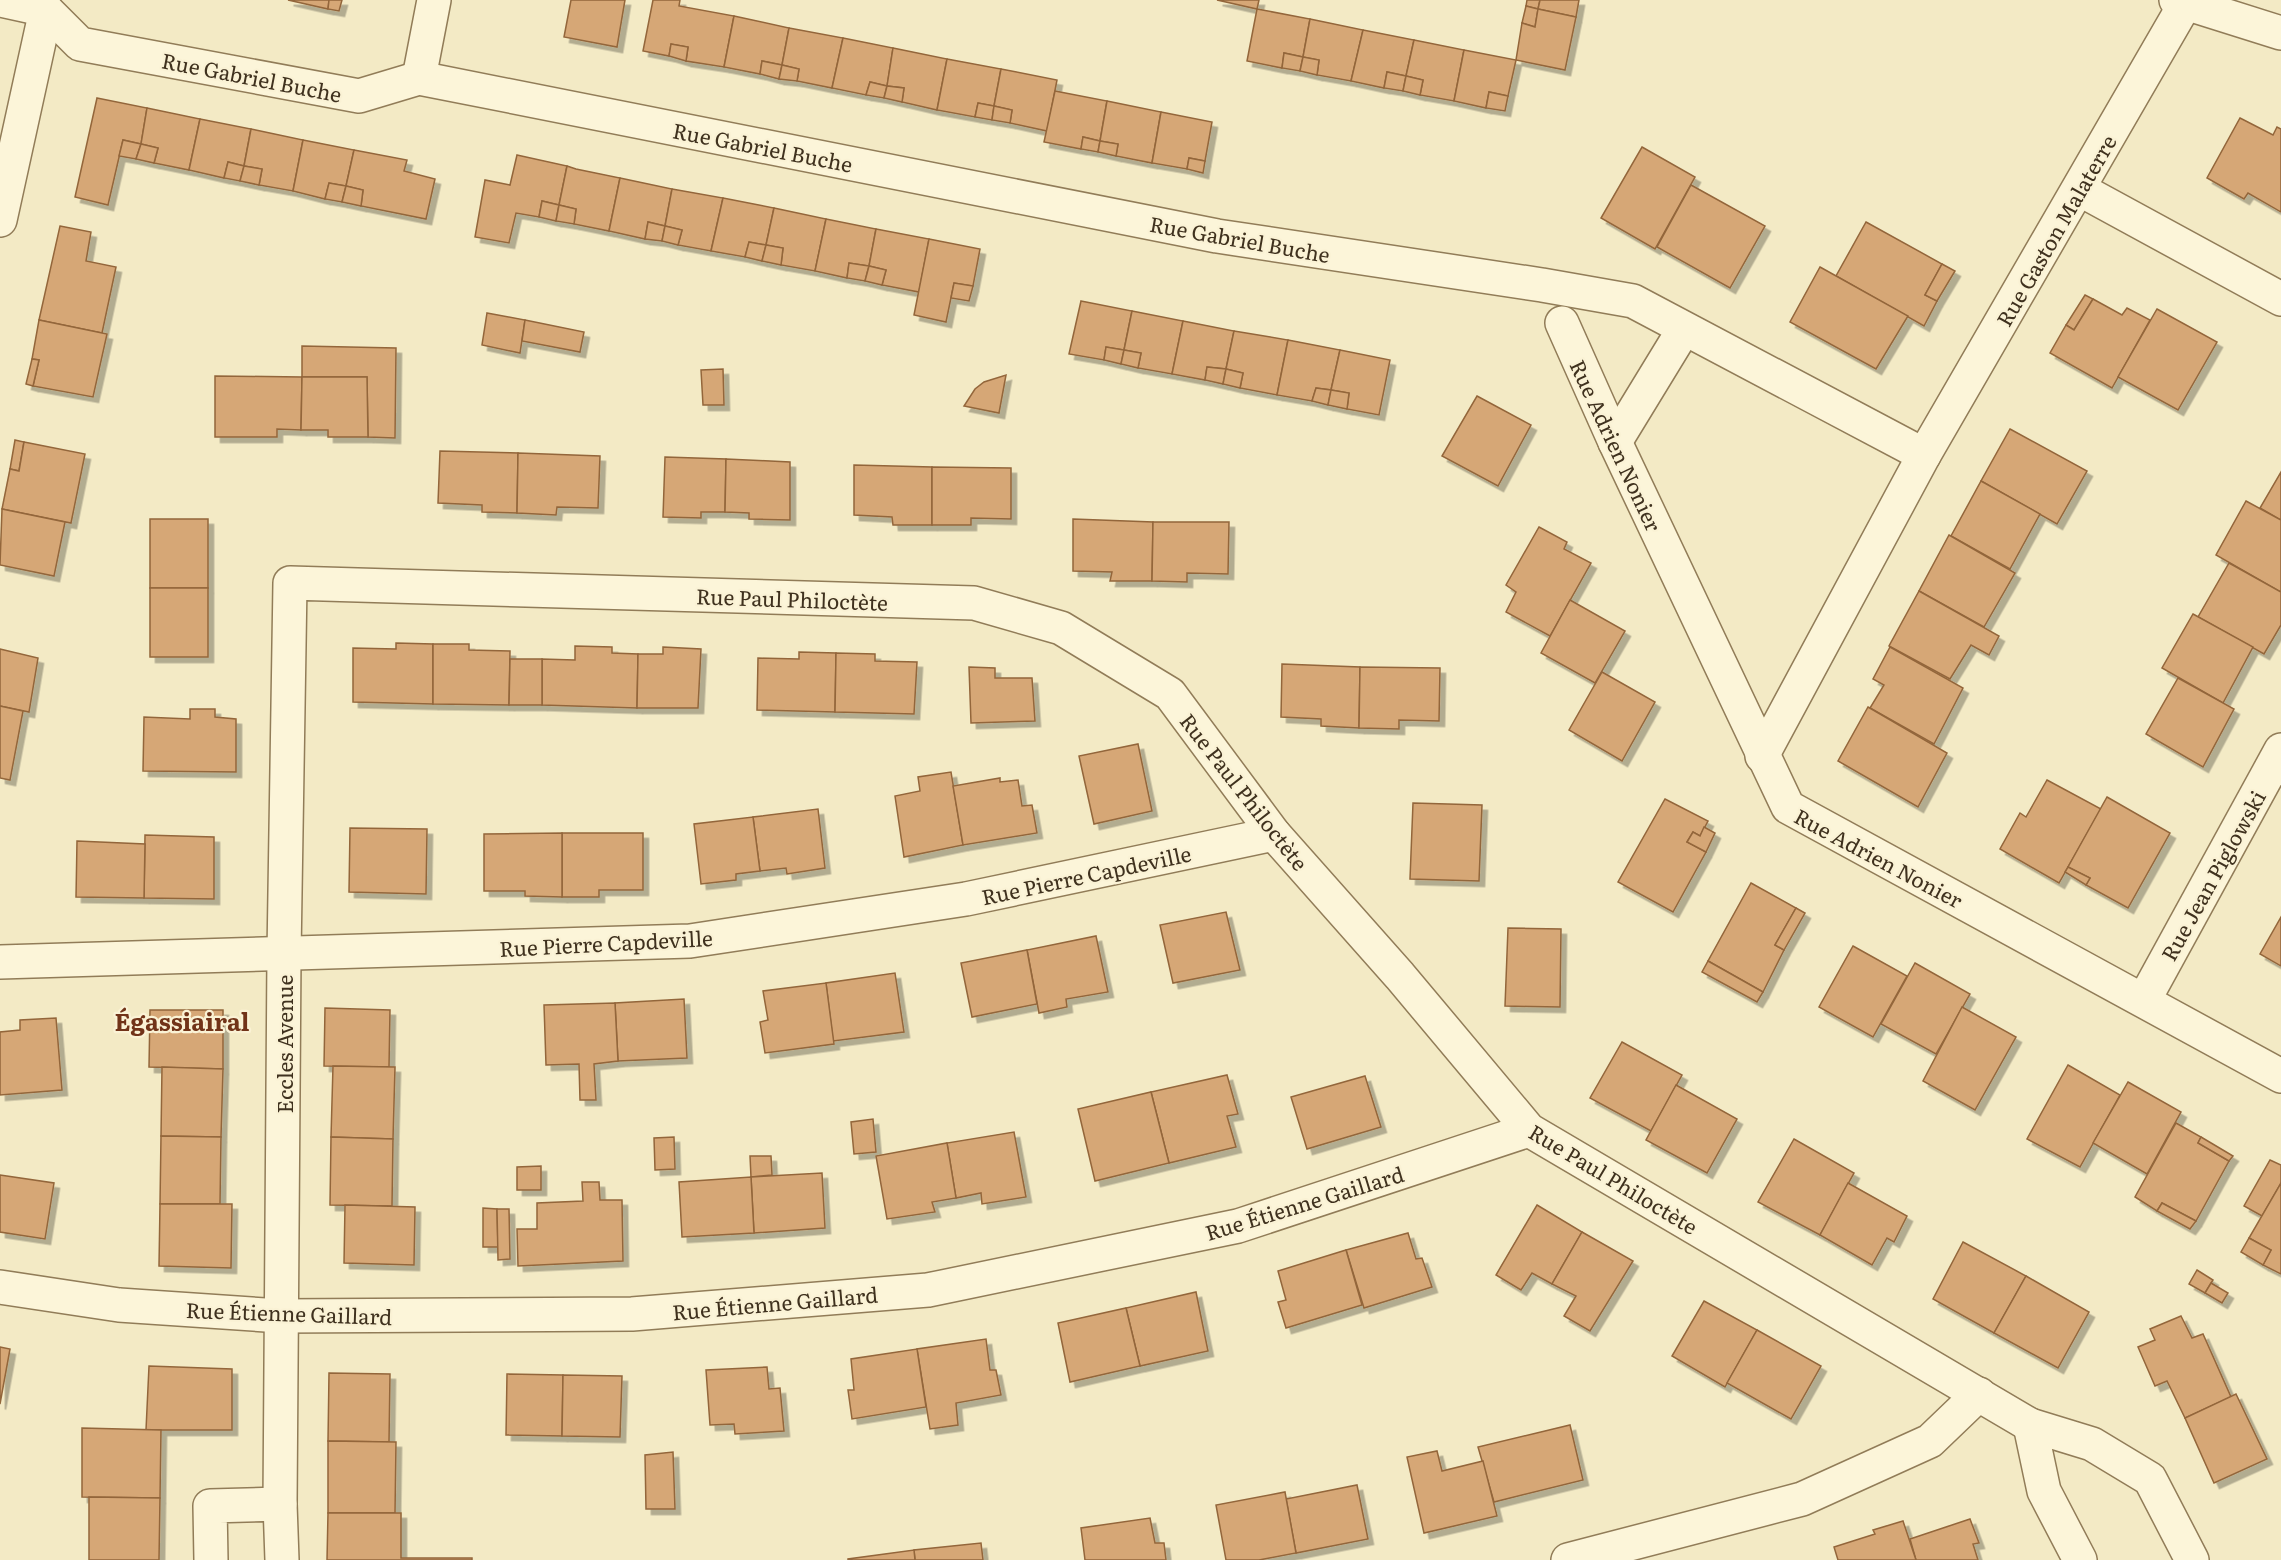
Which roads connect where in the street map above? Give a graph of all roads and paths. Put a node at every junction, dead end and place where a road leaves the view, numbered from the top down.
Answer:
1 (1, 0) edge
2 (434, 0) edge
3 (2180, 2) edge
4 (46, 10) junction
5 (2281, 33) edge
6 (419, 78) junction
7 (2079, 189) junction
8 (0, 220) edge
9 (2281, 299) edge
10 (1562, 323) dead end
11 (1684, 328) junction
12 (1615, 442) junction
13 (1924, 455) junction
14 (290, 583) joint
15 (2281, 750) edge
16 (1762, 756) junction
17 (1274, 834) junction
18 (284, 954) junction
19 (0, 962) edge
20 (2144, 1000) junction
21 (2281, 1076) edge
22 (1529, 1130) junction
23 (0, 1287) edge
24 (281, 1316) junction
25 (1979, 1394) junction
26 (2030, 1425) junction
27 (280, 1504) junction
28 (211, 1560) edge
29 (282, 1560) edge
30 (1568, 1560) edge
31 (2080, 1560) edge
32 (2192, 1560) edge

1 - 4 street
2 - 6 street
3 - 5 street
3 - 7 street, Rue Gaston Malaterre
4 - 6 street, Rue Gabriel Buche
4 - 8 street
6 - 11 street, Rue Gabriel Buche
7 - 9 street
7 - 13 street, Rue Gaston Malaterre
10 - 12 street, Rue Adrien Nonier
11 - 12 street
11 - 13 street
12 - 16 street, Rue Adrien Nonier
13 - 16 street, Rue Gaston Malaterre
14 - 17 street, Rue Paul Philoctète
14 - 18 street, Eccles Avenue
15 - 20 street, Rue Jean Piglowski
16 - 20 street, Rue Adrien Nonier
17 - 18 street, Rue Pierre Capdeville
17 - 22 street, Rue Paul Philoctète
18 - 19 street, Rue Pierre Capdeville
18 - 24 street, Eccles Avenue
20 - 21 street, Rue Adrien Nonier
22 - 24 street, Rue Étienne Gaillard
22 - 25 street, Rue Paul Philoctète
23 - 24 street, Rue Étienne Gaillard
24 - 27 street, Eccles Avenue
25 - 26 street, Rue Paul Philoctète
25 - 30 street
26 - 31 street
26 - 32 street, Rue Paul Philoctète
27 - 28 street
27 - 29 street, Eccles Avenue

